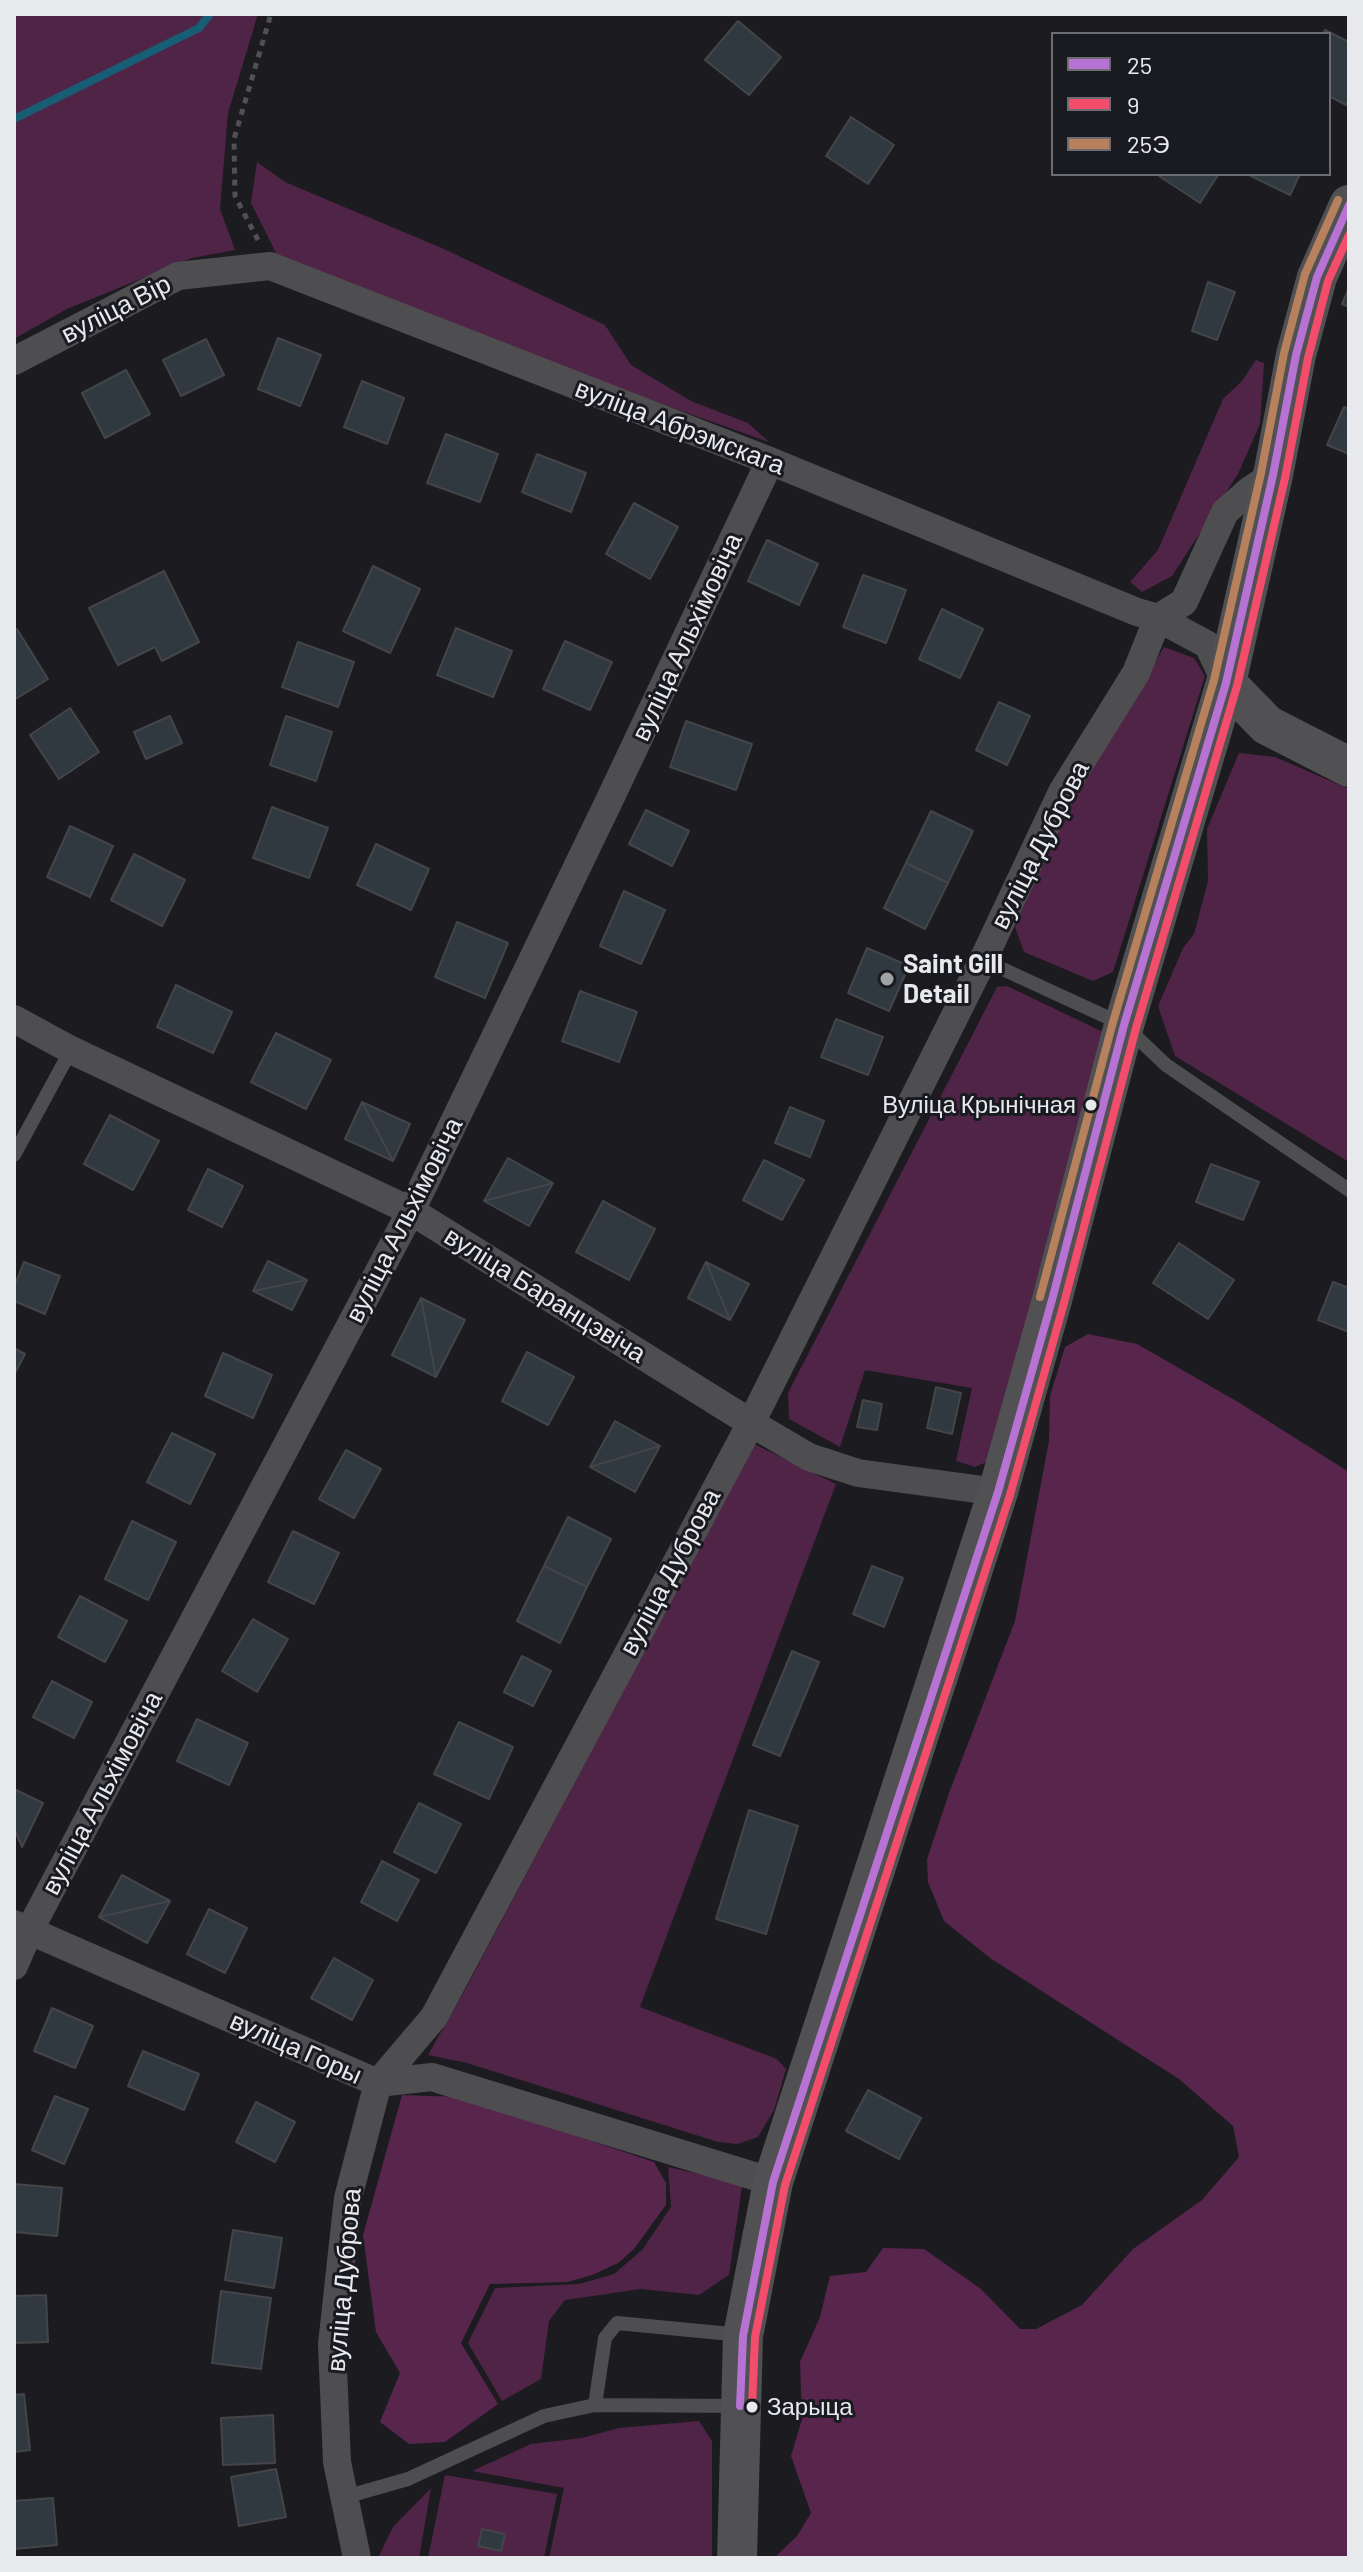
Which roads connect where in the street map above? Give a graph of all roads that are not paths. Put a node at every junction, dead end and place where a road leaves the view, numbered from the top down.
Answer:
1 (1349, 205) edge
2 (270, 266) joint
3 (14, 361) edge
4 (770, 461) junction
5 (1273, 475) junction
6 (1158, 618) junction
7 (1226, 683) junction
8 (1349, 767) edge
9 (983, 960) junction
10 (14, 1019) edge
11 (1124, 1025) junction
12 (71, 1050) junction
13 (14, 1155) edge
14 (1349, 1190) edge
15 (411, 1211) junction
16 (751, 1423) junction
17 (998, 1492) junction
18 (22, 1928) edge
19 (14, 1966) edge
20 (378, 2083) junction
21 (773, 2182) junction
22 (743, 2336) junction
23 (595, 2405) junction
24 (740, 2406) junction
25 (345, 2497) junction
26 (357, 2558) edge
27 (737, 2558) edge

1 - 5 street
2 - 3 street, вуліца Вір
2 - 4 street, вуліца Абрэмскага
4 - 6 street, вуліца Абрэмскага
4 - 15 street, вуліца Альхімовіча
5 - 6 street
5 - 7 street
6 - 7 street, вуліца Абрэмскага
6 - 9 street, вуліца Дуброва
7 - 8 street
7 - 11 street
9 - 11 lane
9 - 16 street, вуліца Дуброва
10 - 12 street, вуліца Баранцэвіча
11 - 14 lane
11 - 17 street
12 - 13 lane
12 - 15 street, вуліца Баранцэвіча
15 - 16 street, вуліца Баранцэвіча
15 - 18 street, вуліца Альхімовіча
16 - 17 street, вуліца Баранцэвіча
16 - 20 street, вуліца Дуброва
17 - 21 street
18 - 19 street, вуліца Альхімовіча
18 - 20 street, вуліца Горы
20 - 21 street, вуліца Горы
20 - 25 street, вуліца Дуброва
21 - 22 street
22 - 23 lane
22 - 24 street
23 - 24 lane
23 - 25 lane
24 - 27 street
25 - 26 street, вуліца Дуброва

